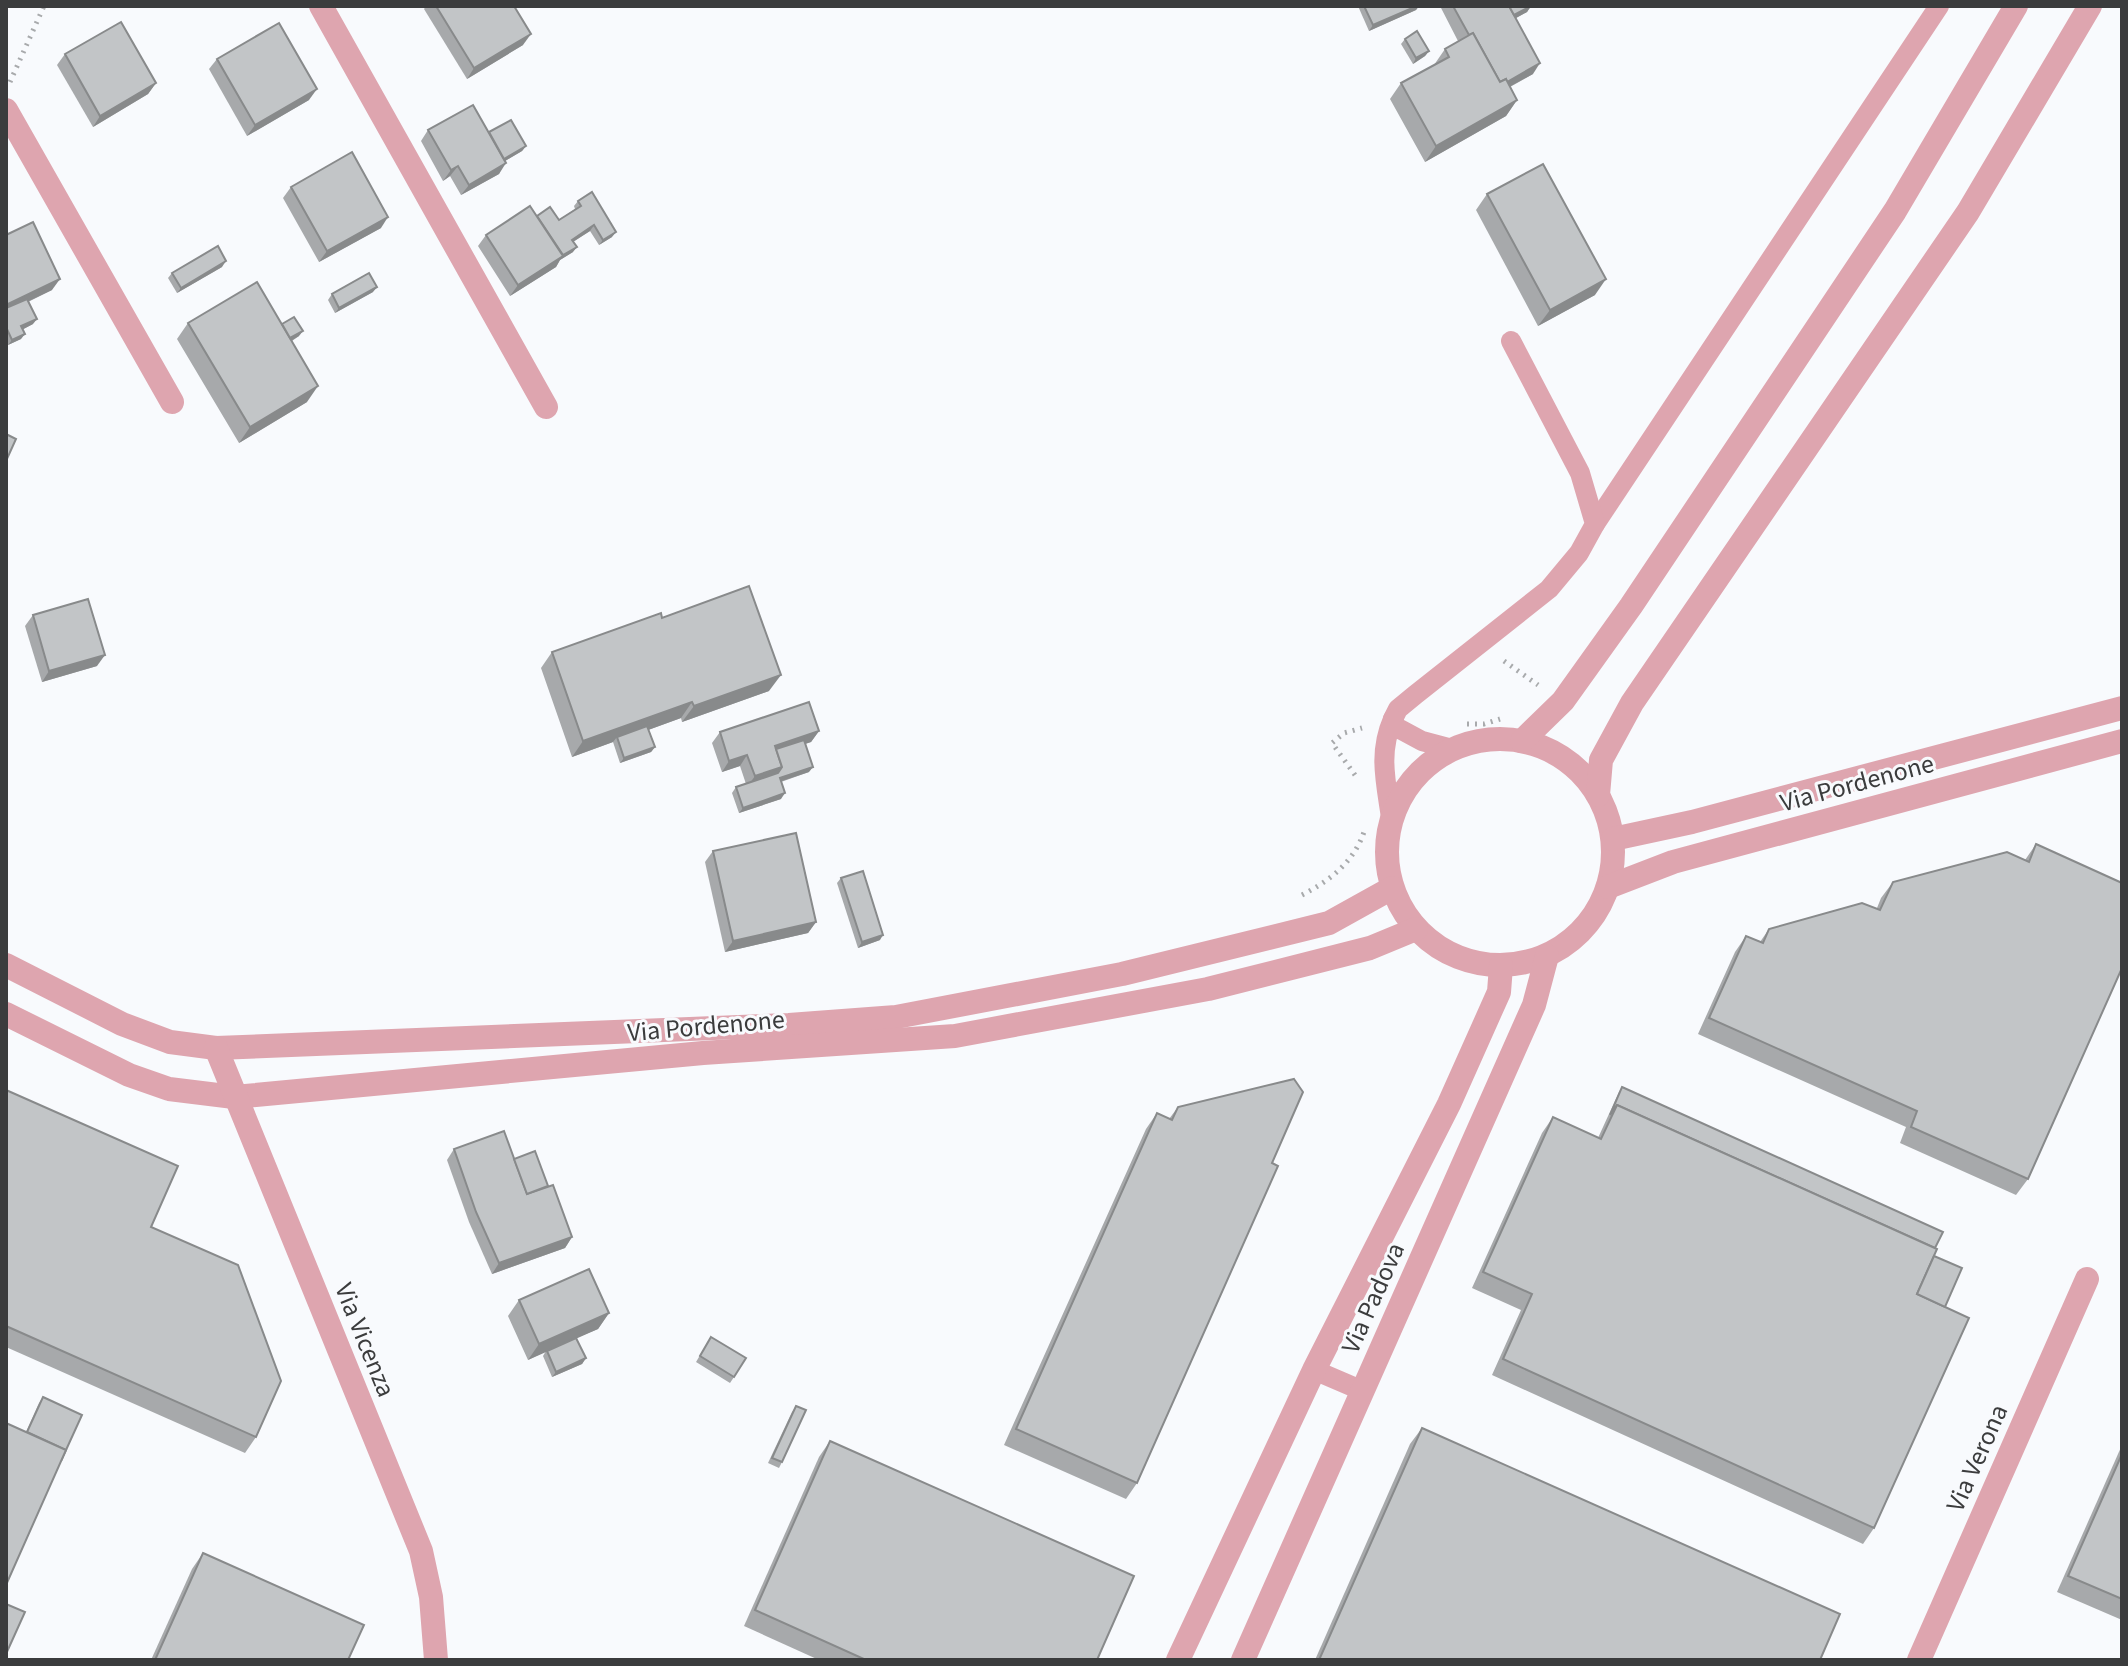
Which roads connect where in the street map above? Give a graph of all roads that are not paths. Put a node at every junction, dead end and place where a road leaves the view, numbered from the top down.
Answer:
1 (321, 6) edge
2 (1939, 6) edge
3 (2016, 6) edge
4 (2090, 6) edge
5 (6, 110) edge
6 (1511, 341) dead end
7 (172, 402) dead end
8 (546, 407) dead end
9 (1595, 524) junction
10 (2122, 708) edge
11 (1393, 719) junction
12 (1522, 741) junction
13 (2122, 741) edge
14 (1983, 744) junction
15 (1452, 749) junction
16 (1990, 776) junction
17 (1598, 795) junction
18 (1391, 818) junction
19 (1613, 839) junction
20 (1608, 887) junction
21 (1392, 888) junction
22 (1416, 929) junction
23 (1547, 956) junction
24 (6, 965) edge
25 (1501, 966) junction
26 (6, 1014) edge
27 (725, 1040) junction
28 (216, 1048) junction
29 (234, 1097) junction
30 (2087, 1279) dead end
31 (1314, 1370) junction
32 (1363, 1391) junction
33 (436, 1660) edge
34 (1178, 1660) edge
35 (1243, 1660) edge
36 (1919, 1660) edge

1 - 8 street
2 - 9 lane
3 - 12 street
4 - 17 street
5 - 7 street
6 - 9 lane
9 - 11 lane
10 - 14 street, Via Pordenone
11 - 15 lane
11 - 18 lane
12 - 15 street
12 - 17 street
13 - 16 street, Via Pordenone
14 - 16 lane
14 - 19 street, Via Pordenone
15 - 18 street
16 - 20 street, Via Pordenone
17 - 19 street
18 - 21 street
19 - 20 street
20 - 23 street
21 - 22 street
21 - 27 street, Via Pordenone
22 - 25 street
22 - 27 street, Via Pordenone
23 - 25 street
23 - 32 street, Via Padova
24 - 28 street, Via Pordenone
25 - 31 street, Via Padova
26 - 29 street, Via Pordenone
27 - 28 street, Via Pordenone
27 - 29 street, Via Pordenone
28 - 29 street, Via Vicenza
29 - 33 street, Via Vicenza
30 - 36 street, Via Verona
31 - 32 lane
31 - 34 street, Via Padova
32 - 35 street, Via Padova

